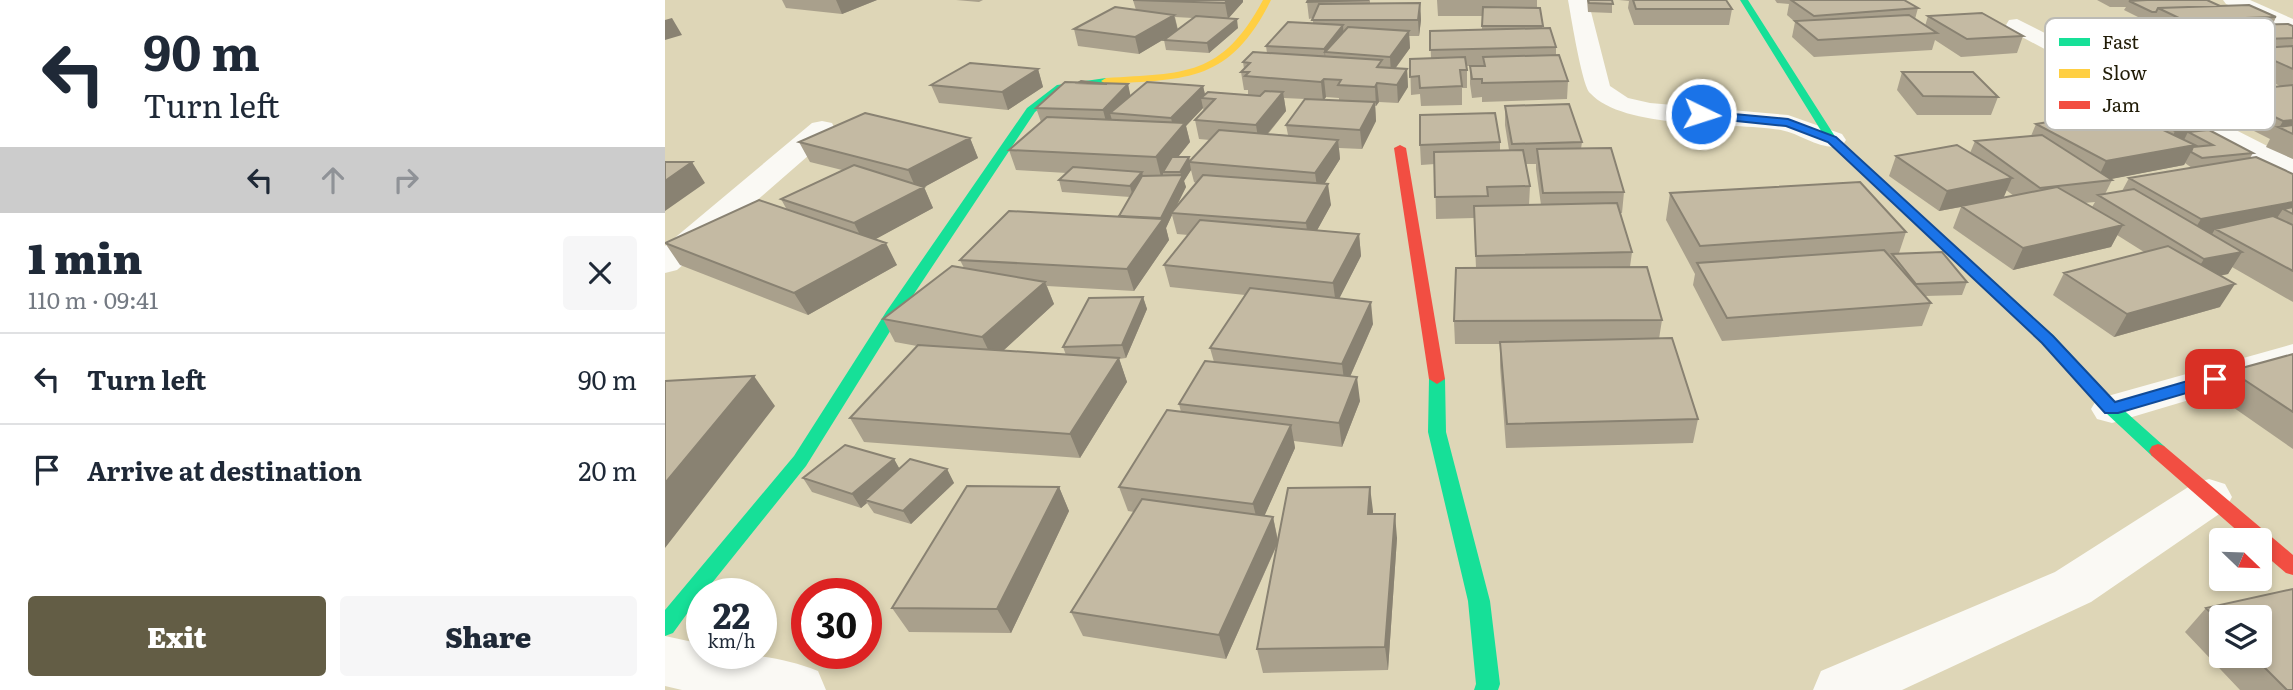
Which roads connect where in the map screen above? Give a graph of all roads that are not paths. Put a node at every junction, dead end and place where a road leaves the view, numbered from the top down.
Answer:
1 (1267, 0) edge
2 (1578, 0) edge
3 (1744, 0) edge
4 (2233, 0) edge
5 (2273, 18) edge
6 (2275, 19) edge
7 (2017, 25) dead end
8 (2293, 27) edge
9 (2045, 40) edge
10 (822, 129) edge
11 (2215, 130) edge
12 (1832, 140) junction
13 (1400, 148) dead end
14 (2293, 171) edge
15 (665, 263) edge
16 (2293, 356) edge
17 (2112, 409) junction
18 (2209, 497) junction
19 (2293, 567) edge
20 (665, 626) edge
21 (665, 661) edge
22 (798, 690) edge
23 (1486, 690) edge
24 (1841, 690) edge

1 - 20 street
2 - 12 street
3 - 12 street
4 - 5 street
6 - 8 street
7 - 9 street
10 - 15 street
11 - 14 street
12 - 17 street
13 - 23 street
16 - 17 street
17 - 18 street
18 - 19 street
18 - 24 street
21 - 22 street

